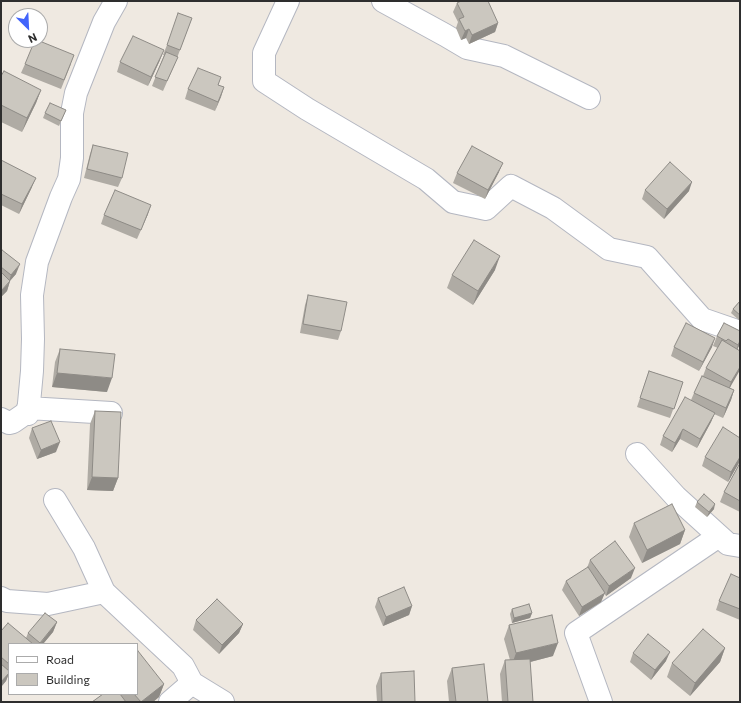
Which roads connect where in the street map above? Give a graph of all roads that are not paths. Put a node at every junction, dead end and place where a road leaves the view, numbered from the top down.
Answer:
1 (116, 1) edge
2 (288, 1) edge
3 (383, 1) edge
4 (589, 98) dead end
5 (740, 332) edge
6 (28, 408) junction
7 (111, 412) edge
8 (1, 419) edge
9 (637, 454) dead end
10 (54, 500) dead end
11 (719, 536) junction
12 (740, 546) edge
13 (104, 592) junction
14 (1, 598) edge
15 (192, 683) junction
16 (170, 702) edge
17 (223, 702) edge
18 (601, 702) edge

1 - 6 street
2 - 5 street
3 - 4 street
6 - 7 street
6 - 8 street
9 - 11 street
10 - 13 street
11 - 12 street
11 - 18 street
13 - 14 street
13 - 15 street
15 - 16 street
15 - 17 street

